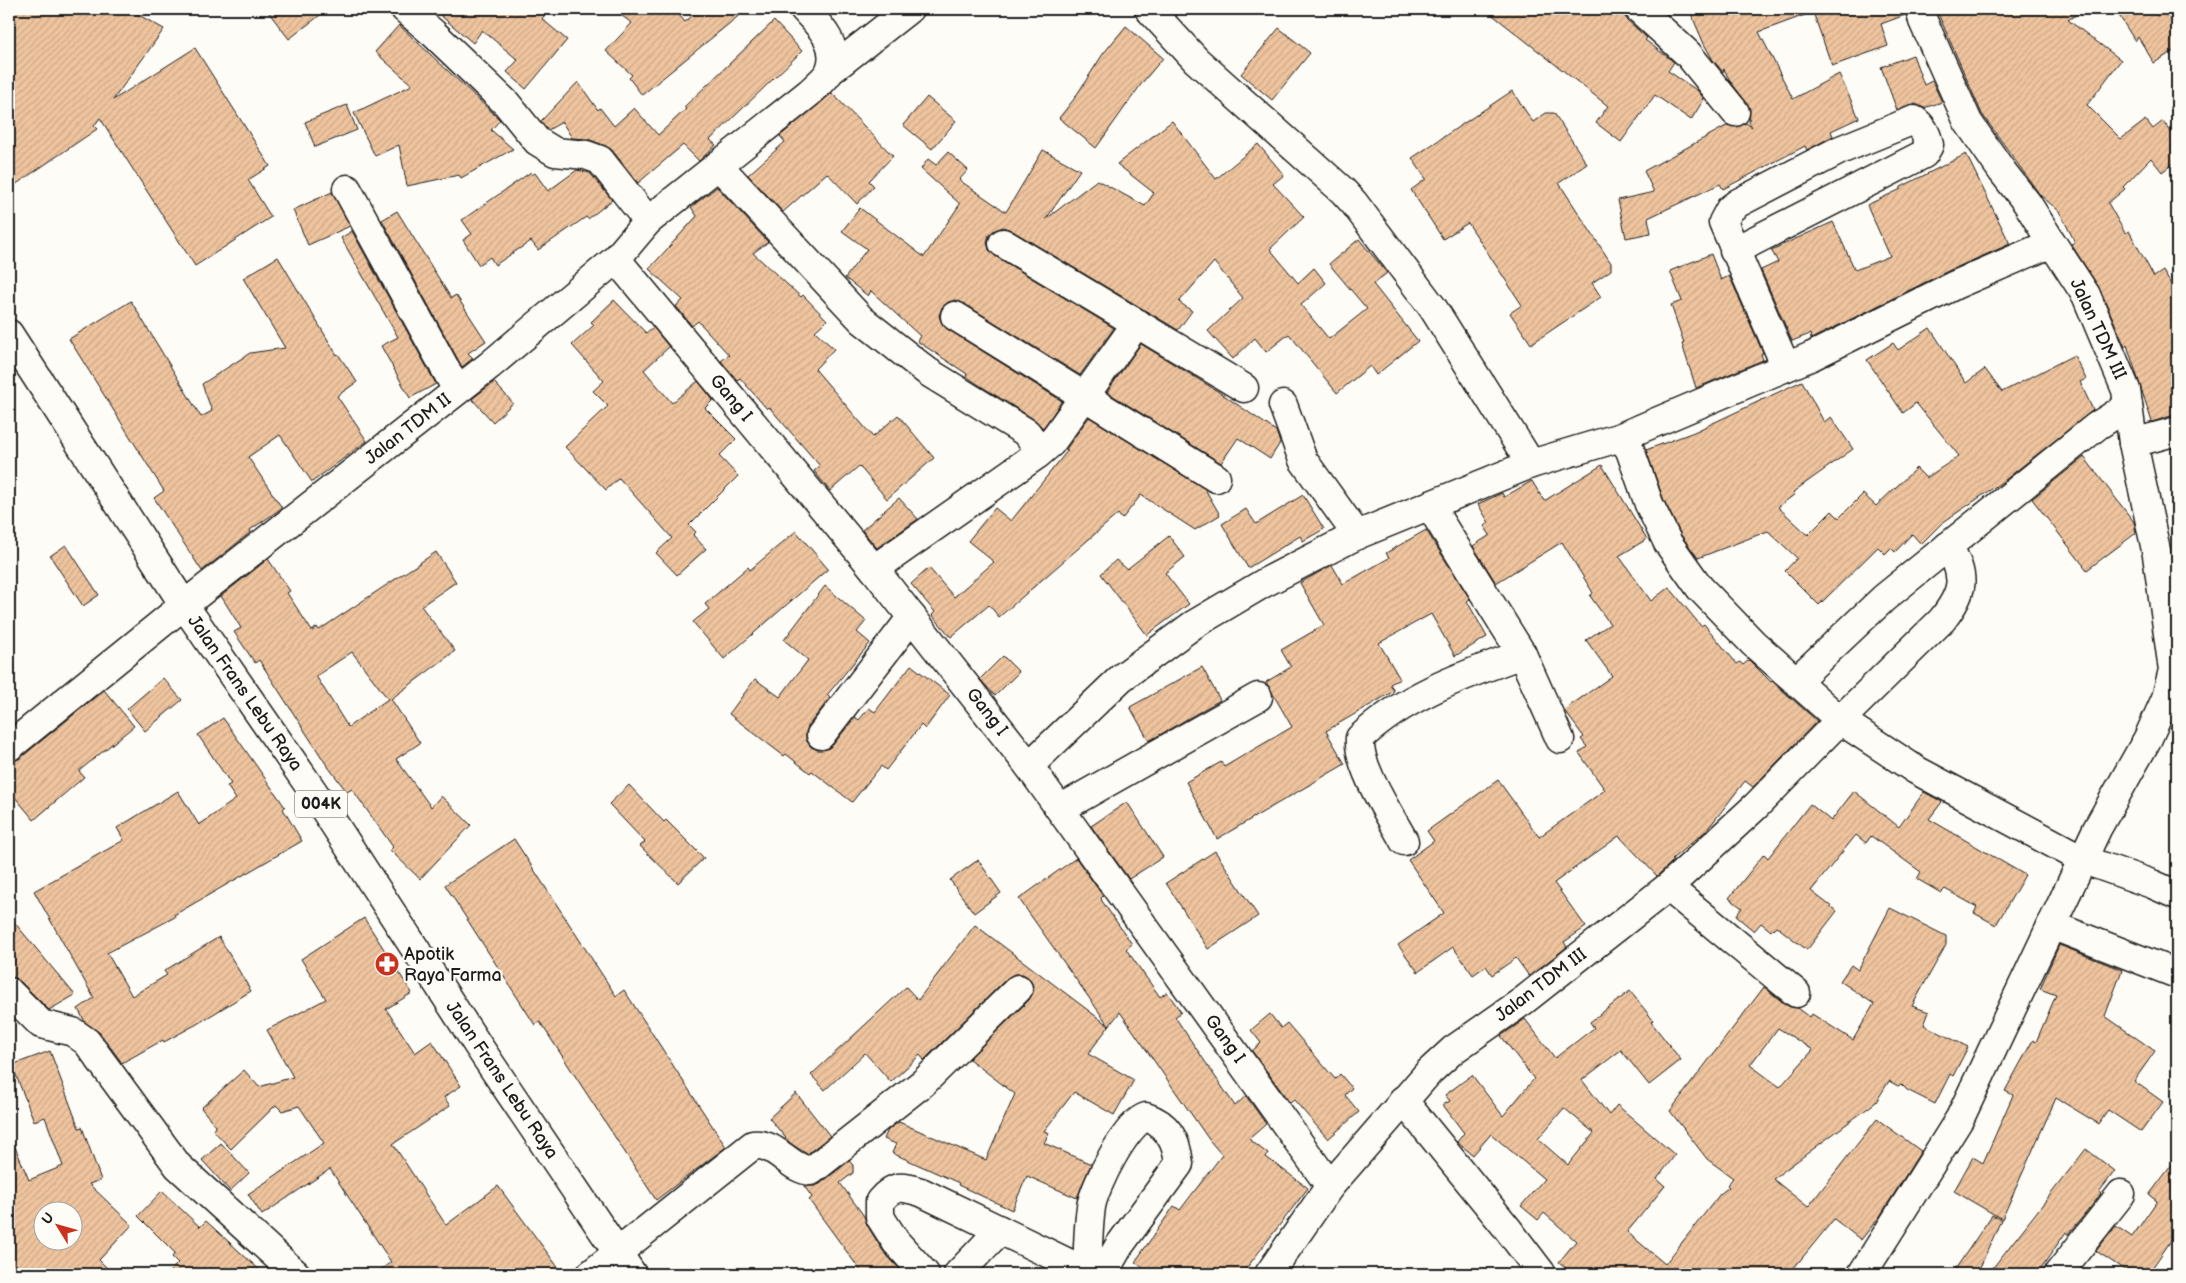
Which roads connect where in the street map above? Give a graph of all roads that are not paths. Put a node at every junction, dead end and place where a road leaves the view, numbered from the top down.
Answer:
1 (405, 9) edge
2 (804, 9) edge
3 (910, 9) edge
4 (1149, 9) edge
5 (1639, 9) edge
6 (1920, 9) edge
7 (830, 71) junction
8 (1735, 112) dead end
9 (718, 165) junction
10 (347, 189) dead end
11 (648, 220) junction
12 (1003, 243) dead end
13 (2052, 243) junction
14 (1734, 251) junction
15 (621, 252) junction
16 (955, 316) dead end
17 (1137, 323) junction
18 (9, 334) edge
19 (1786, 367) junction
20 (1244, 388) dead end
21 (457, 390) junction
22 (1083, 397) junction
23 (1283, 405) dead end
24 (2128, 406) junction
25 (2177, 431) edge
26 (1621, 437) junction
27 (1038, 454) junction
28 (2136, 454) junction
29 (1532, 464) junction
30 (1216, 478) dead end
31 (1430, 506) junction
32 (1357, 535) junction
33 (1948, 546) junction
34 (874, 569) junction
35 (184, 604) junction
36 (912, 617) junction
37 (1522, 654) junction
38 (1796, 681) junction
39 (1258, 696) dead end
40 (1840, 720) junction
41 (820, 735) dead end
42 (1560, 739) dead end
43 (9, 748) edge
44 (1030, 766) junction
45 (1060, 809) junction
46 (1404, 842) dead end
47 (2084, 860) junction
48 (1668, 887) junction
49 (2177, 895) edge
50 (2051, 925) junction
51 (2177, 974) edge
52 (1018, 989) dead end
53 (9, 992) edge
54 (1796, 993) dead end
55 (1403, 1100) junction
56 (1330, 1186) junction
57 (2121, 1194) dead end
58 (1000, 1230) junction
59 (626, 1263) edge
60 (296, 1274) edge
61 (591, 1274) edge
62 (925, 1274) edge
63 (958, 1274) edge
64 (1094, 1274) edge
65 (1269, 1274) edge
66 (1542, 1274) edge
67 (1862, 1274) edge
68 (2058, 1274) edge

1 - 11 street
2 - 7 street
3 - 7 street, Jalan TDM II
4 - 29 street
5 - 8 street
6 - 13 street, Jalan TDM III
7 - 9 street, Jalan TDM II
9 - 11 street, Jalan TDM II
9 - 27 street
10 - 21 street
11 - 15 street, Jalan TDM II
12 - 17 street
13 - 19 street
13 - 24 street, Jalan TDM III
14 - 14 street
14 - 19 street
15 - 21 street, Jalan TDM II
15 - 34 street, Gang I
16 - 22 street
17 - 20 street
17 - 22 street
18 - 35 street, Jalan Frans Lebu Raya / 004K
19 - 26 street
21 - 35 street, Jalan TDM II
22 - 27 street
22 - 30 street
23 - 32 street
24 - 28 street, Jalan TDM III
24 - 33 street
25 - 28 street
26 - 29 street
26 - 38 street
27 - 34 street
28 - 47 street, Jalan TDM III
29 - 31 street
31 - 32 street
31 - 37 street
32 - 44 street
33 - 38 street
33 - 40 street, Jalan TDM III
34 - 36 street, Gang I
35 - 43 street, Jalan TDM II
35 - 59 street, Jalan Frans Lebu Raya / 004K
36 - 41 street
36 - 44 street, Gang I
37 - 42 street
37 - 46 street
38 - 40 street
39 - 45 street
40 - 47 street
40 - 48 street, Jalan TDM III
44 - 45 street, Gang I
45 - 56 street, Gang I
47 - 49 street
47 - 50 street, Jalan TDM III
48 - 54 street
48 - 55 street, Jalan TDM III
50 - 51 street
50 - 67 street, Jalan TDM III
52 - 59 street
53 - 60 street
55 - 56 street, Jalan TDM III
55 - 66 street
56 - 65 street, Jalan TDM III
57 - 68 street
58 - 62 street
58 - 63 street
58 - 64 street
59 - 61 street
64 - 64 street

